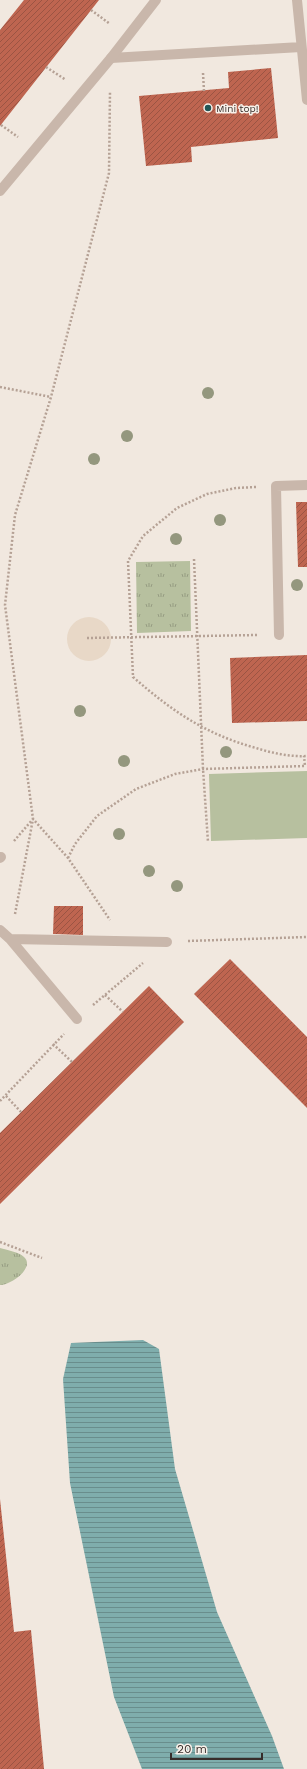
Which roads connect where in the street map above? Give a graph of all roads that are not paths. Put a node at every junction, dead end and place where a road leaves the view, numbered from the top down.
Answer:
1 (156, 0) edge
2 (297, 0) edge
3 (301, 47) junction
4 (111, 58) junction
5 (307, 100) edge
6 (0, 191) edge
7 (307, 485) edge
8 (279, 635) road end
9 (0, 930) edge
10 (10, 939) junction
11 (167, 942) road end
12 (77, 1019) road end

1 - 4 street
2 - 3 street
3 - 4 street
3 - 5 street
4 - 6 street
7 - 8 street
9 - 10 street
10 - 11 street
10 - 12 street

